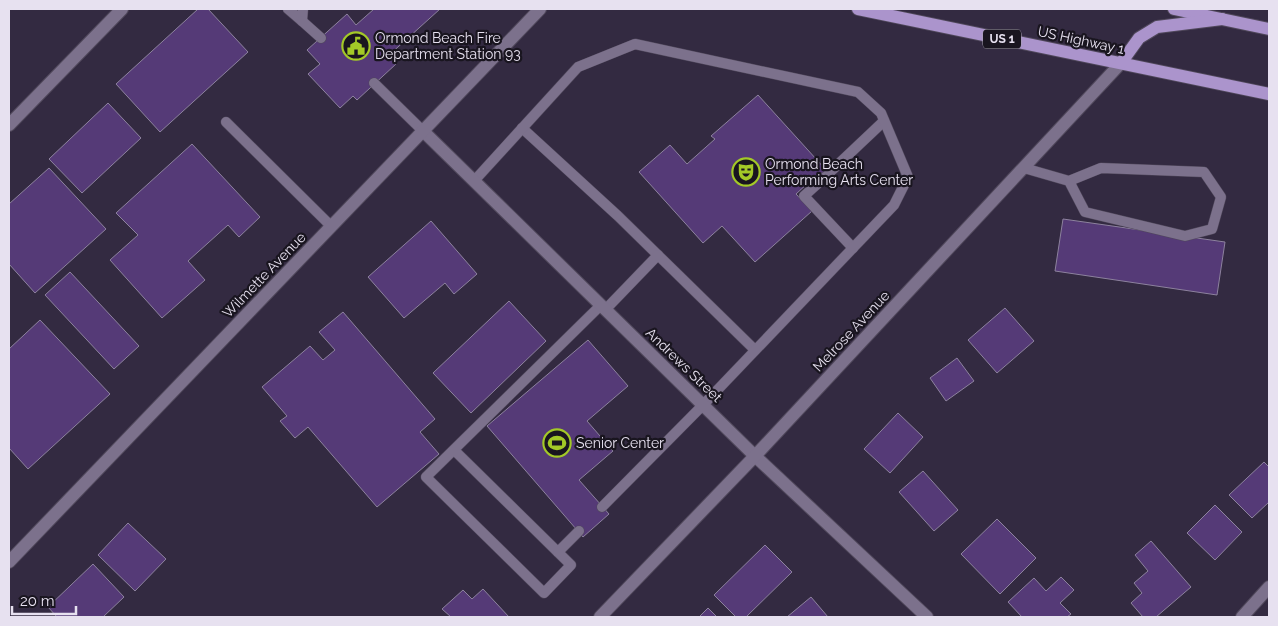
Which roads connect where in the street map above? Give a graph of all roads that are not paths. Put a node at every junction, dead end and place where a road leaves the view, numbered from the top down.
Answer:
1 (122, 9) edge
2 (288, 9) edge
3 (303, 9) edge
4 (540, 9) edge
5 (858, 9) edge
6 (1174, 9) edge
7 (1222, 19) junction
8 (302, 21) junction
9 (1269, 29) edge
10 (321, 38) dead end
11 (1121, 64) junction
12 (374, 83) dead end
13 (1269, 94) edge
14 (882, 117) junction
15 (11, 119) edge
16 (226, 122) dead end
17 (522, 128) junction
18 (423, 131) junction
19 (1024, 168) junction
20 (474, 181) junction
21 (1069, 181) junction
22 (331, 226) junction
23 (853, 248) junction
24 (658, 255) junction
25 (603, 307) junction
26 (756, 350) junction
27 (703, 405) junction
28 (454, 450) junction
29 (755, 456) junction
30 (602, 507) dead end
31 (579, 531) dead end
32 (558, 552) junction
33 (9, 562) edge
34 (1269, 587) edge
35 (600, 617) edge
36 (927, 617) edge
37 (1242, 617) edge

1 - 15 street
2 - 8 lane
3 - 8 lane
4 - 18 street, Wilmette Avenue
5 - 11 main road, US Highway 1 / US 1
6 - 7 main road
7 - 9 main road
7 - 11 main road
8 - 10 lane
11 - 13 main road, US Highway 1 / US 1
11 - 19 street, Melrose Avenue
12 - 18 lane
14 - 17 lane
14 - 23 lane
14 - 23 lane
16 - 22 lane
17 - 20 lane
17 - 24 lane
18 - 20 street, Andrews Street
18 - 22 street, Wilmette Avenue
19 - 21 lane
19 - 29 street, Melrose Avenue
20 - 25 street, Andrews Street
21 - 21 lane
22 - 33 street, Wilmette Avenue
23 - 26 lane
24 - 25 lane
24 - 26 lane
25 - 27 street, Andrews Street
25 - 28 lane
26 - 27 lane
27 - 29 street, Andrews Street
27 - 30 lane
28 - 32 lane
28 - 32 lane
29 - 35 street, Melrose Avenue
29 - 36 street, Andrews Street
31 - 32 lane
34 - 37 street

